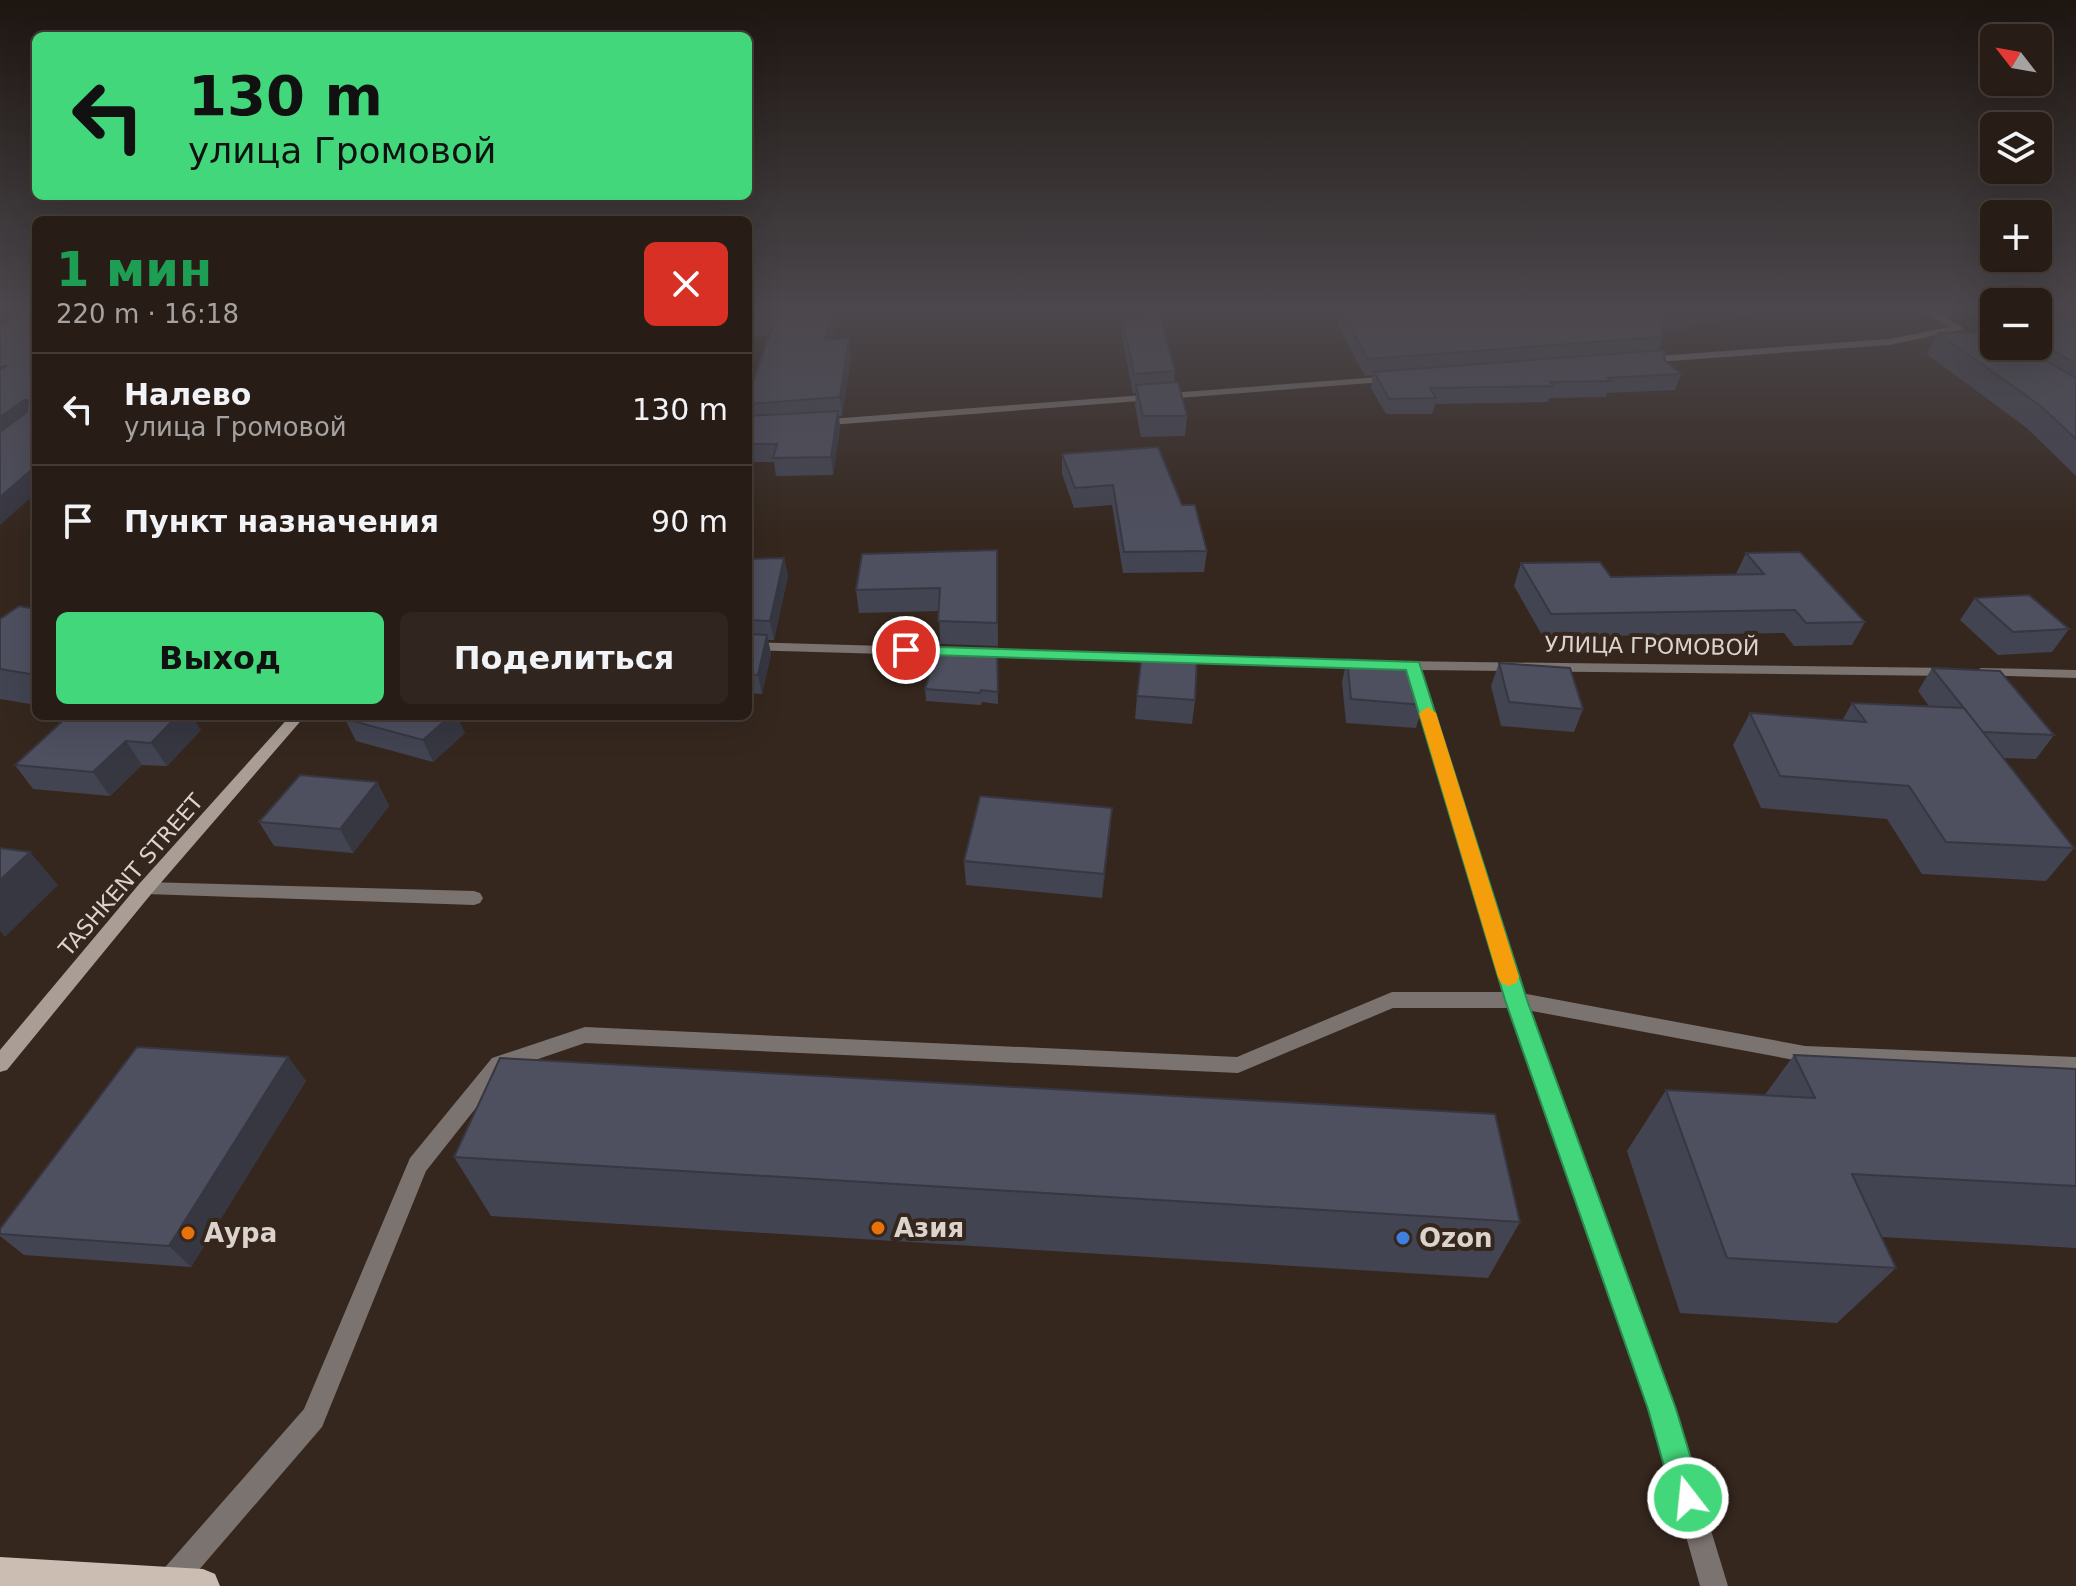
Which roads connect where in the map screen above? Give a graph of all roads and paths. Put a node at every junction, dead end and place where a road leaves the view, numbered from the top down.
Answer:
1 (1298, 386) edge
2 (797, 425) edge
3 (752, 646) edge
4 (1413, 665) junction
5 (2076, 674) edge
6 (294, 720) edge
7 (146, 888) junction
8 (474, 898) dead end
9 (1516, 1000) junction
10 (0, 1064) edge
11 (2076, 1065) edge
12 (13, 1578) edge
13 (169, 1584) junction
14 (203, 1586) edge
15 (1714, 1586) edge

1 - 2 street
3 - 4 street, УЛИЦА ГРОМОВОЙ
4 - 5 street, УЛИЦА ГРОМОВОЙ
4 - 9 street
6 - 7 main road, TASHKENT STREET
7 - 8 street
7 - 10 main road, TASHKENT STREET
9 - 11 street
9 - 13 street
9 - 15 street
12 - 13 main road
13 - 14 main road

